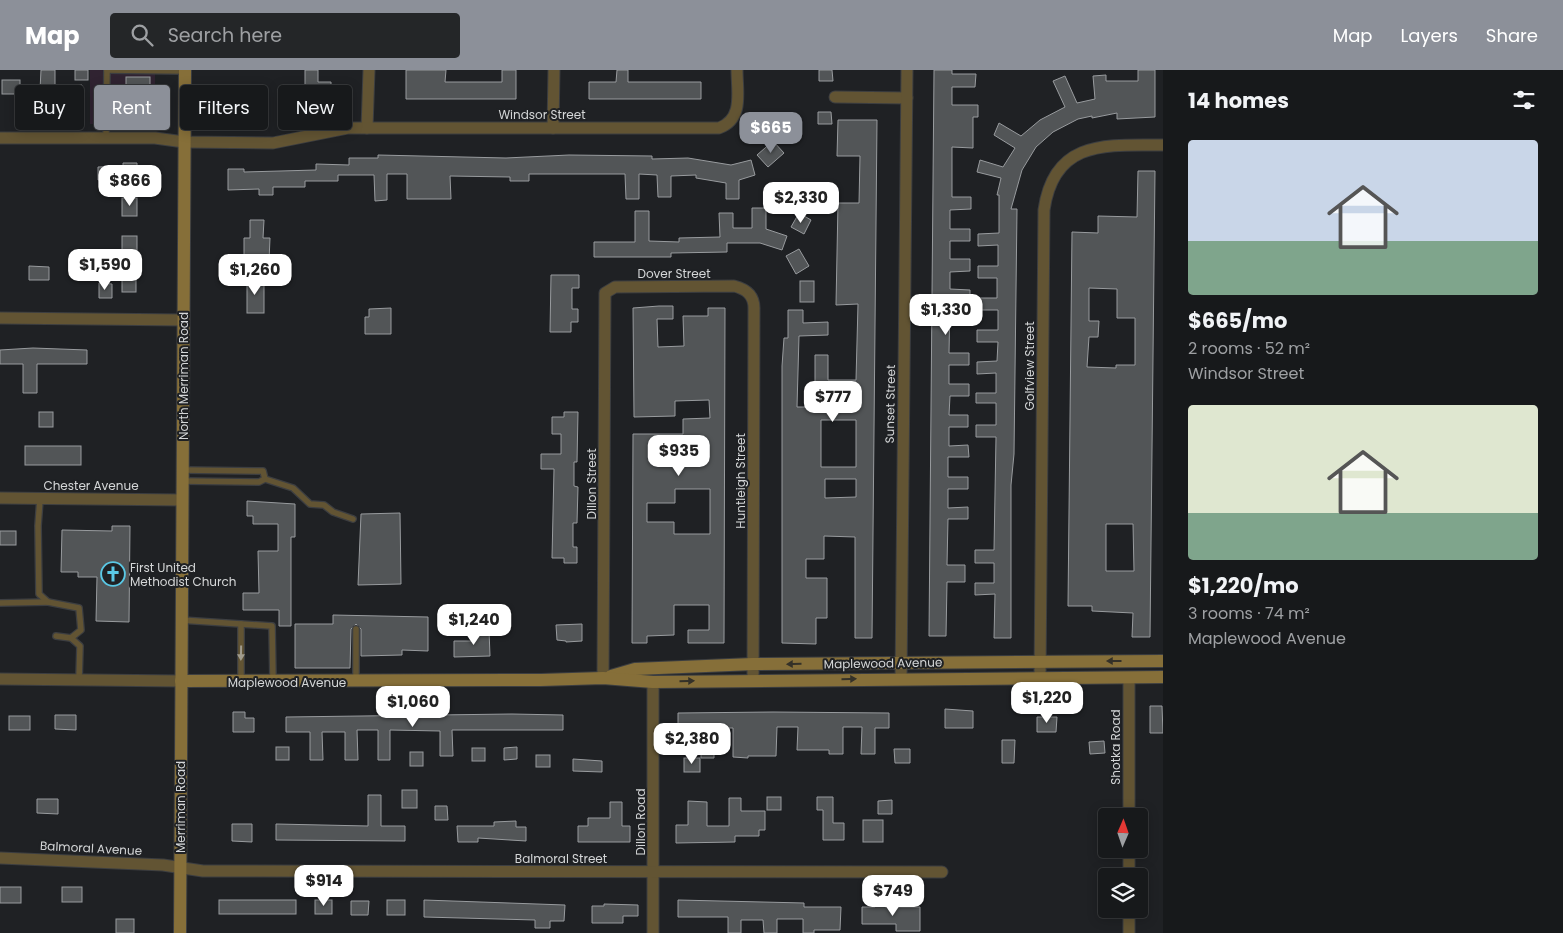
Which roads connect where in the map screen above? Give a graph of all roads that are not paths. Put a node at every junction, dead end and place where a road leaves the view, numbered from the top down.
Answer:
1 (107, 70) edge
2 (185, 70) edge
3 (369, 70) edge
4 (554, 70) edge
5 (737, 70) edge
6 (907, 70) edge
7 (835, 96) dead end
8 (907, 98) junction
9 (367, 128) junction
10 (554, 128) junction
11 (0, 138) edge
12 (106, 138) junction
13 (184, 142) junction
14 (1163, 145) edge
15 (741, 288) joint
16 (608, 290) joint
17 (0, 318) edge
18 (183, 320) junction
19 (182, 476) junction
20 (265, 479) junction
21 (0, 498) edge
22 (40, 498) junction
23 (182, 500) junction
24 (354, 519) dead end
25 (48, 602) junction
26 (0, 603) edge
27 (181, 620) junction
28 (241, 624) junction
29 (356, 629) dead end
30 (56, 636) dead end
31 (72, 638) junction
32 (1040, 661) junction
33 (1163, 661) edge
34 (900, 662) junction
35 (753, 664) junction
36 (1163, 677) edge
37 (0, 678) edge
38 (603, 678) junction
39 (1040, 678) junction
40 (1129, 678) junction
41 (901, 679) junction
42 (78, 680) junction
43 (753, 680) junction
44 (181, 681) junction
45 (240, 682) junction
46 (273, 682) junction
47 (356, 682) junction
48 (652, 682) junction
49 (1129, 808) edge
50 (0, 858) edge
51 (180, 868) junction
52 (654, 872) junction
53 (942, 872) dead end
54 (1129, 918) edge
55 (180, 933) edge
56 (653, 933) edge
57 (1129, 933) edge

1 - 2 lane
1 - 12 lane
2 - 13 street, North Merriman Road
3 - 9 street
4 - 10 street
5 - 10 street, Windsor Street
6 - 8 street, Sunset Street
7 - 8 street
8 - 34 street, Sunset Street
9 - 10 street, Windsor Street
9 - 13 street, Windsor Street
11 - 12 street, Windsor Street
12 - 13 street, Windsor Street
13 - 18 street, North Merriman Road
14 - 32 street, Golfview Street
15 - 16 street, Dover Street
15 - 35 street, Huntleigh Street
16 - 38 street, Dillon Street
17 - 18 street
18 - 19 street, North Merriman Road
19 - 20 lane
19 - 20 lane
19 - 23 street, North Merriman Road
20 - 24 lane
21 - 22 street, Chester Avenue
22 - 23 street, Chester Avenue
22 - 25 lane
23 - 27 street, North Merriman Road
25 - 26 lane
25 - 31 lane
27 - 28 lane
27 - 44 street, North Merriman Road
28 -> 45 lane
28 - 46 lane
29 - 47 lane
30 - 31 lane
31 - 42 lane
33 -> 32 street, Maplewood Avenue
32 - 34 street, Maplewood Avenue
32 - 39 street, Golfview Street
34 -> 35 street, Maplewood Avenue
34 - 41 street, Sunset Street
35 - 38 street, Maplewood Avenue
35 - 43 street, Huntleigh Street
36 - 40 street, Maplewood Avenue
37 - 42 street, Maplewood Avenue
38 - 47 street, Maplewood Avenue
38 - 48 street, Maplewood Avenue
39 - 40 street, Maplewood Avenue
39 - 41 street, Maplewood Avenue
40 - 49 street, Shotka Road
43 -> 41 street, Maplewood Avenue
42 - 44 street, Maplewood Avenue
48 -> 43 street, Maplewood Avenue
44 - 45 street, Maplewood Avenue
44 - 51 street, Merriman Road
45 - 46 street, Maplewood Avenue
46 - 47 street, Maplewood Avenue
48 - 52 street, Dillon Road
50 - 51 street, Balmoral Avenue
51 - 52 street, Balmoral Street
51 - 55 street, Merriman Road
52 - 53 street, Balmoral Street
52 - 56 street, Dillon Road
54 - 57 street

